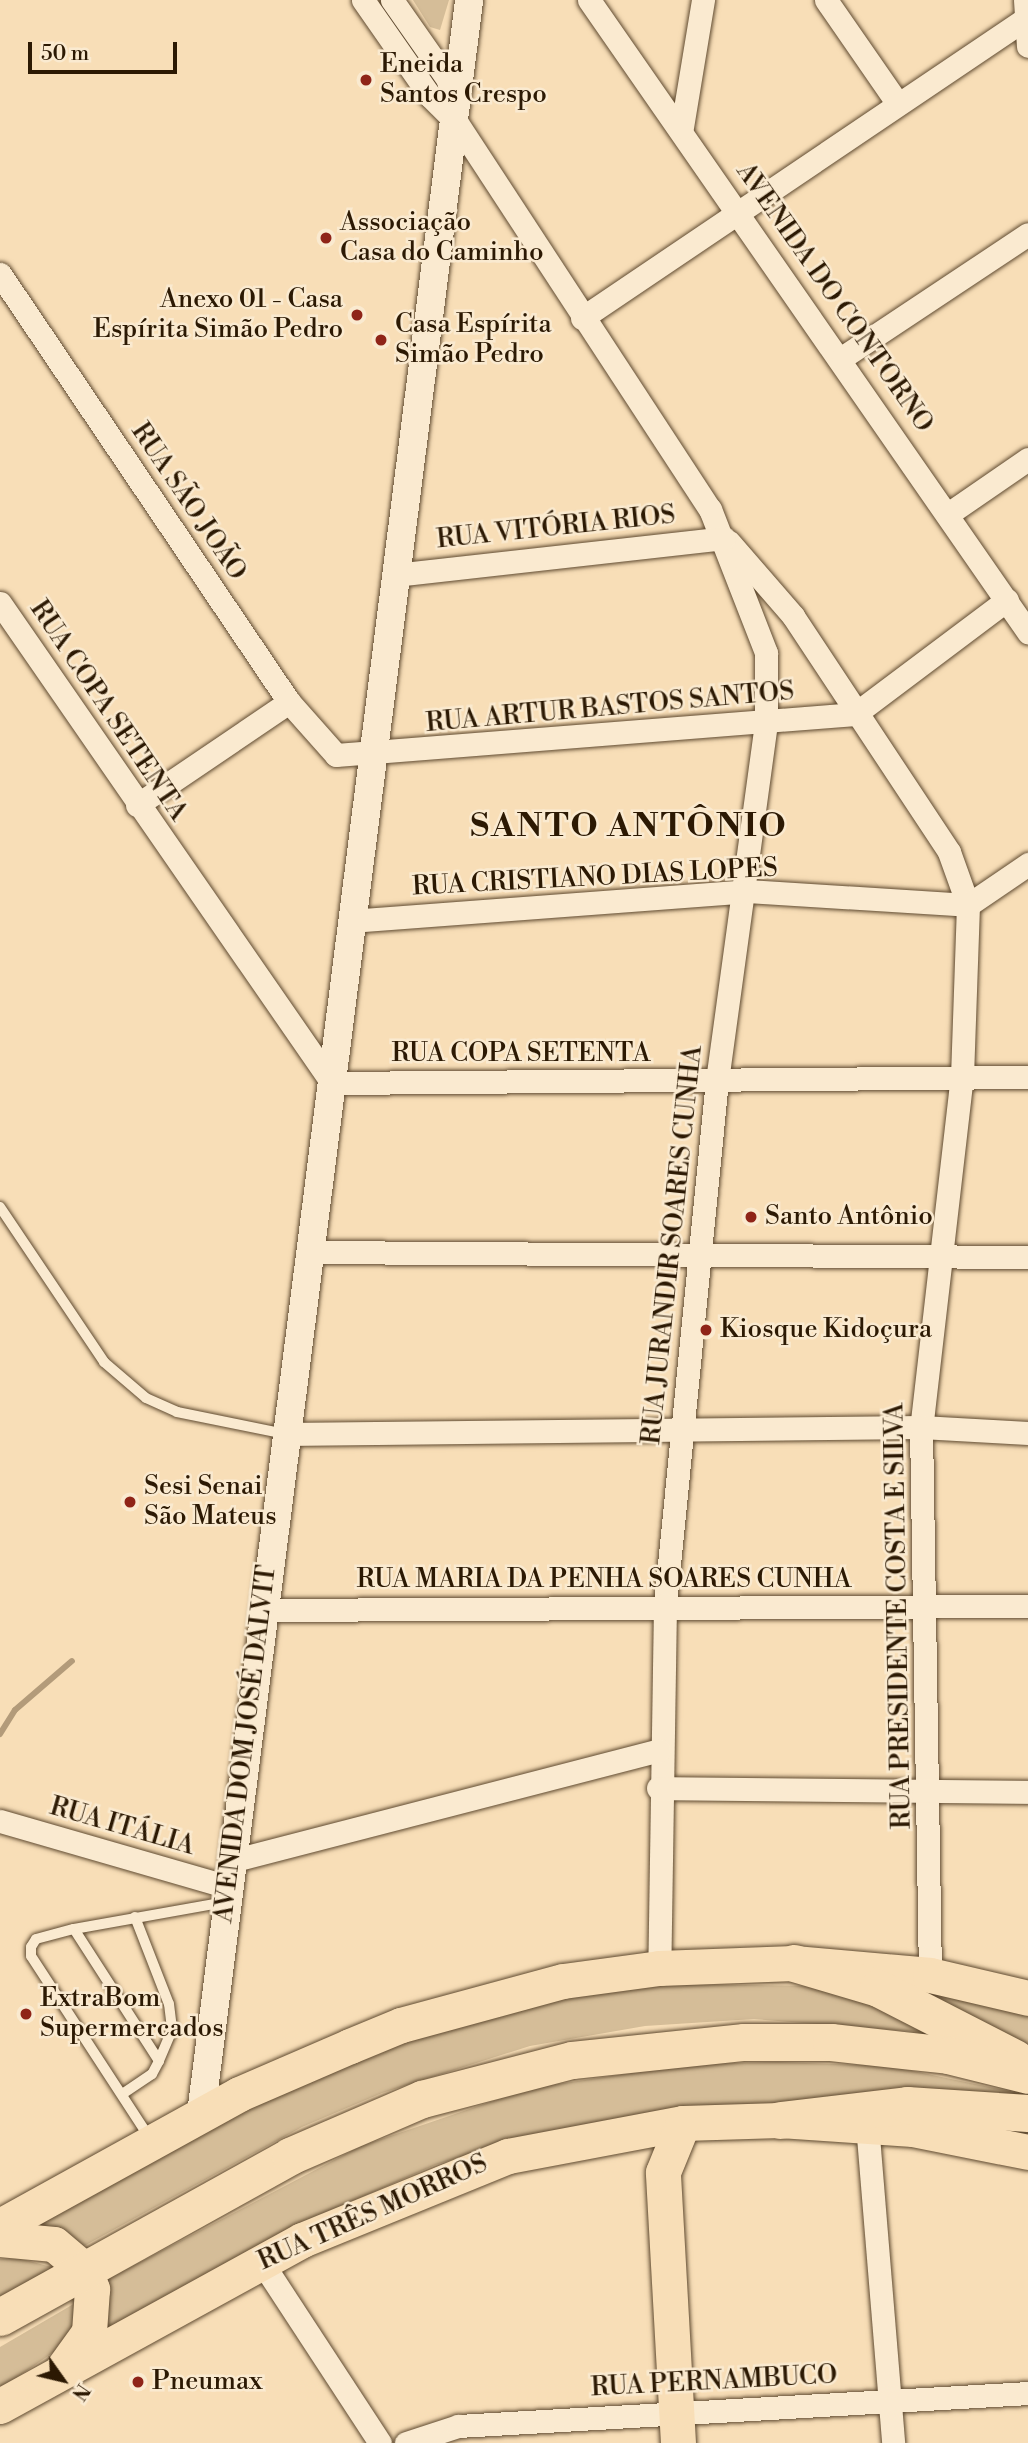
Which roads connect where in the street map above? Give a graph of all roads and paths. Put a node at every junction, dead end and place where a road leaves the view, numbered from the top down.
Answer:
1 (363, 0) edge
2 (392, 0) edge
3 (469, 0) edge
4 (589, 0) edge
5 (703, 0) edge
6 (826, 0) edge
7 (1024, 10) edge
8 (1028, 46) edge
9 (896, 101) junction
10 (457, 123) junction
11 (682, 127) junction
12 (740, 211) junction
13 (1028, 234) edge
14 (0, 274) edge
15 (582, 318) junction
16 (843, 357) junction
17 (1028, 459) edge
18 (948, 514) junction
19 (724, 538) junction
20 (395, 575) junction
21 (1007, 600) junction
22 (0, 603) edge
23 (1028, 632) edge
24 (289, 702) junction
25 (855, 714) junction
26 (766, 723) junction
27 (370, 755) junction
28 (137, 805) junction
29 (1028, 864) edge
30 (747, 891) junction
31 (968, 905) junction
32 (350, 922) junction
33 (962, 1074) junction
34 (1028, 1077) edge
35 (717, 1080) junction
36 (331, 1083) junction
37 (0, 1207) edge
38 (698, 1251) junction
39 (311, 1252) junction
40 (939, 1255) junction
41 (1028, 1257) edge
42 (921, 1427) junction
43 (680, 1432) junction
44 (1028, 1433) edge
45 (285, 1434) junction
46 (665, 1605) junction
47 (924, 1606) junction
48 (1028, 1606) edge
49 (264, 1610) junction
50 (659, 1750) junction
51 (658, 1788) junction
52 (930, 1790) junction
53 (1028, 1792) edge
54 (0, 1821) edge
55 (229, 1884) junction
56 (135, 1917) junction
57 (74, 1929) junction
58 (793, 1963) junction
59 (659, 1968) junction
60 (930, 1975) junction
61 (1028, 1998) edge
62 (159, 2061) junction
63 (1028, 2065) edge
64 (1028, 2075) edge
65 (122, 2094) junction
66 (1028, 2113) edge
67 (201, 2114) junction
68 (780, 2120) junction
69 (683, 2123) junction
70 (867, 2124) junction
71 (618, 2132) junction
72 (151, 2140) junction
73 (1028, 2152) edge
74 (663, 2172) junction
75 (0, 2226) edge
76 (0, 2239) edge
77 (261, 2261) junction
78 (83, 2269) junction
79 (0, 2317) edge
80 (61, 2371) junction
81 (1028, 2393) edge
82 (891, 2400) junction
83 (0, 2406) edge
84 (678, 2428) edge
85 (380, 2443) edge
86 (406, 2443) edge
87 (893, 2443) edge

1 - 10 street
2 - 10 street
3 - 10 street, AVENIDA DOM JOSÉ DALVIT
4 - 11 street, AVENIDA DO CONTORNO
5 - 11 street
6 - 9 street
7 - 8 street
7 - 9 street
9 - 12 street
10 - 15 street
10 - 20 street, AVENIDA DOM JOSÉ DALVIT
11 - 12 street, AVENIDA DO CONTORNO
12 - 15 street
12 - 16 street, AVENIDA DO CONTORNO
13 - 16 street
14 - 24 street, RUA SÃO JOÃO
15 - 19 street
16 - 18 street, AVENIDA DO CONTORNO
17 - 18 street
18 - 21 street, AVENIDA DO CONTORNO
19 - 20 street, RUA VITÓRIA RIOS
19 - 25 street, RUA PRESIDENTE COSTA E SILVA
19 - 26 street, RUA JURANDIR SOARES CUNHA
20 - 27 street, AVENIDA DOM JOSÉ DALVIT
21 - 23 street, AVENIDA DO CONTORNO
21 - 25 street
22 - 28 street, RUA COPA SETENTA
24 - 27 street, RUA SÃO JOÃO
24 - 28 street
25 - 26 street, RUA ARTUR BASTOS SANTOS
25 - 31 street, RUA PRESIDENTE COSTA E SILVA
26 - 27 street, RUA ARTUR BASTOS SANTOS
26 - 30 street, RUA JURANDIR SOARES CUNHA
27 - 32 street, AVENIDA DOM JOSÉ DALVIT
28 - 36 street, RUA COPA SETENTA
29 - 31 street
30 - 31 street, RUA CRISTIANO DIAS LOPES
30 - 32 street, RUA CRISTIANO DIAS LOPES
30 - 35 street, RUA JURANDIR SOARES CUNHA
31 - 33 street, RUA PRESIDENTE COSTA E SILVA
32 - 36 street, AVENIDA DOM JOSÉ DALVIT
33 - 34 street, RUA COPA SETENTA
33 - 35 street, RUA COPA SETENTA
33 - 40 street, RUA PRESIDENTE COSTA E SILVA
35 - 36 street, RUA COPA SETENTA
35 - 38 street, RUA JURANDIR SOARES CUNHA
36 - 39 street, AVENIDA DOM JOSÉ DALVIT
37 - 45 lane
38 - 39 street
38 - 40 street
38 - 43 street, RUA JURANDIR SOARES CUNHA
39 - 45 street, AVENIDA DOM JOSÉ DALVIT
40 - 41 street
40 - 42 street, RUA PRESIDENTE COSTA E SILVA
42 - 43 street
42 - 44 street
42 - 47 street, RUA PRESIDENTE COSTA E SILVA
43 - 45 street
43 - 46 street, RUA JURANDIR SOARES CUNHA
45 - 49 street, AVENIDA DOM JOSÉ DALVIT
46 - 47 street, RUA MARIA DA PENHA SOARES CUNHA
46 - 49 street, RUA MARIA DA PENHA SOARES CUNHA
46 - 50 street, RUA JURANDIR SOARES CUNHA
47 - 48 street, RUA MARIA DA PENHA SOARES CUNHA
47 - 52 street, RUA PRESIDENTE COSTA E SILVA
49 - 55 street, AVENIDA DOM JOSÉ DALVIT
50 - 51 street, RUA JURANDIR SOARES CUNHA
50 - 55 street
51 - 52 street
51 - 59 street, RUA JURANDIR SOARES CUNHA
52 - 53 street
52 - 60 street, RUA PRESIDENTE COSTA E SILVA
54 - 55 street, RUA ITÁLIA
55 - 56 lane
55 - 67 street, AVENIDA DOM JOSÉ DALVIT
56 - 57 lane
56 - 62 lane
57 - 62 lane
57 - 65 lane
58 - 59 main road
58 - 60 main road
58 - 63 highway
59 - 67 main road
60 - 61 main road
62 - 65 lane
64 - 78 highway
65 - 72 lane
66 - 68 highway
67 - 72 main road
68 - 69 main road, RUA TRÊS MORROS
68 - 70 main road, RUA TRÊS MORROS
69 - 71 main road, RUA TRÊS MORROS
69 - 74 main road
70 - 73 main road, RUA TRÊS MORROS
70 - 82 street
71 - 74 main road
71 - 77 main road, RUA TRÊS MORROS
72 - 75 main road
74 - 84 main road
76 - 78 main road
77 - 80 main road, RUA TRÊS MORROS
77 - 85 street
78 - 79 highway
78 - 80 main road
80 - 83 main road, RUA TRÊS MORROS
81 - 82 street, RUA PERNAMBUCO
82 - 84 street, RUA PERNAMBUCO
82 - 87 street
84 - 86 street, RUA PERNAMBUCO

